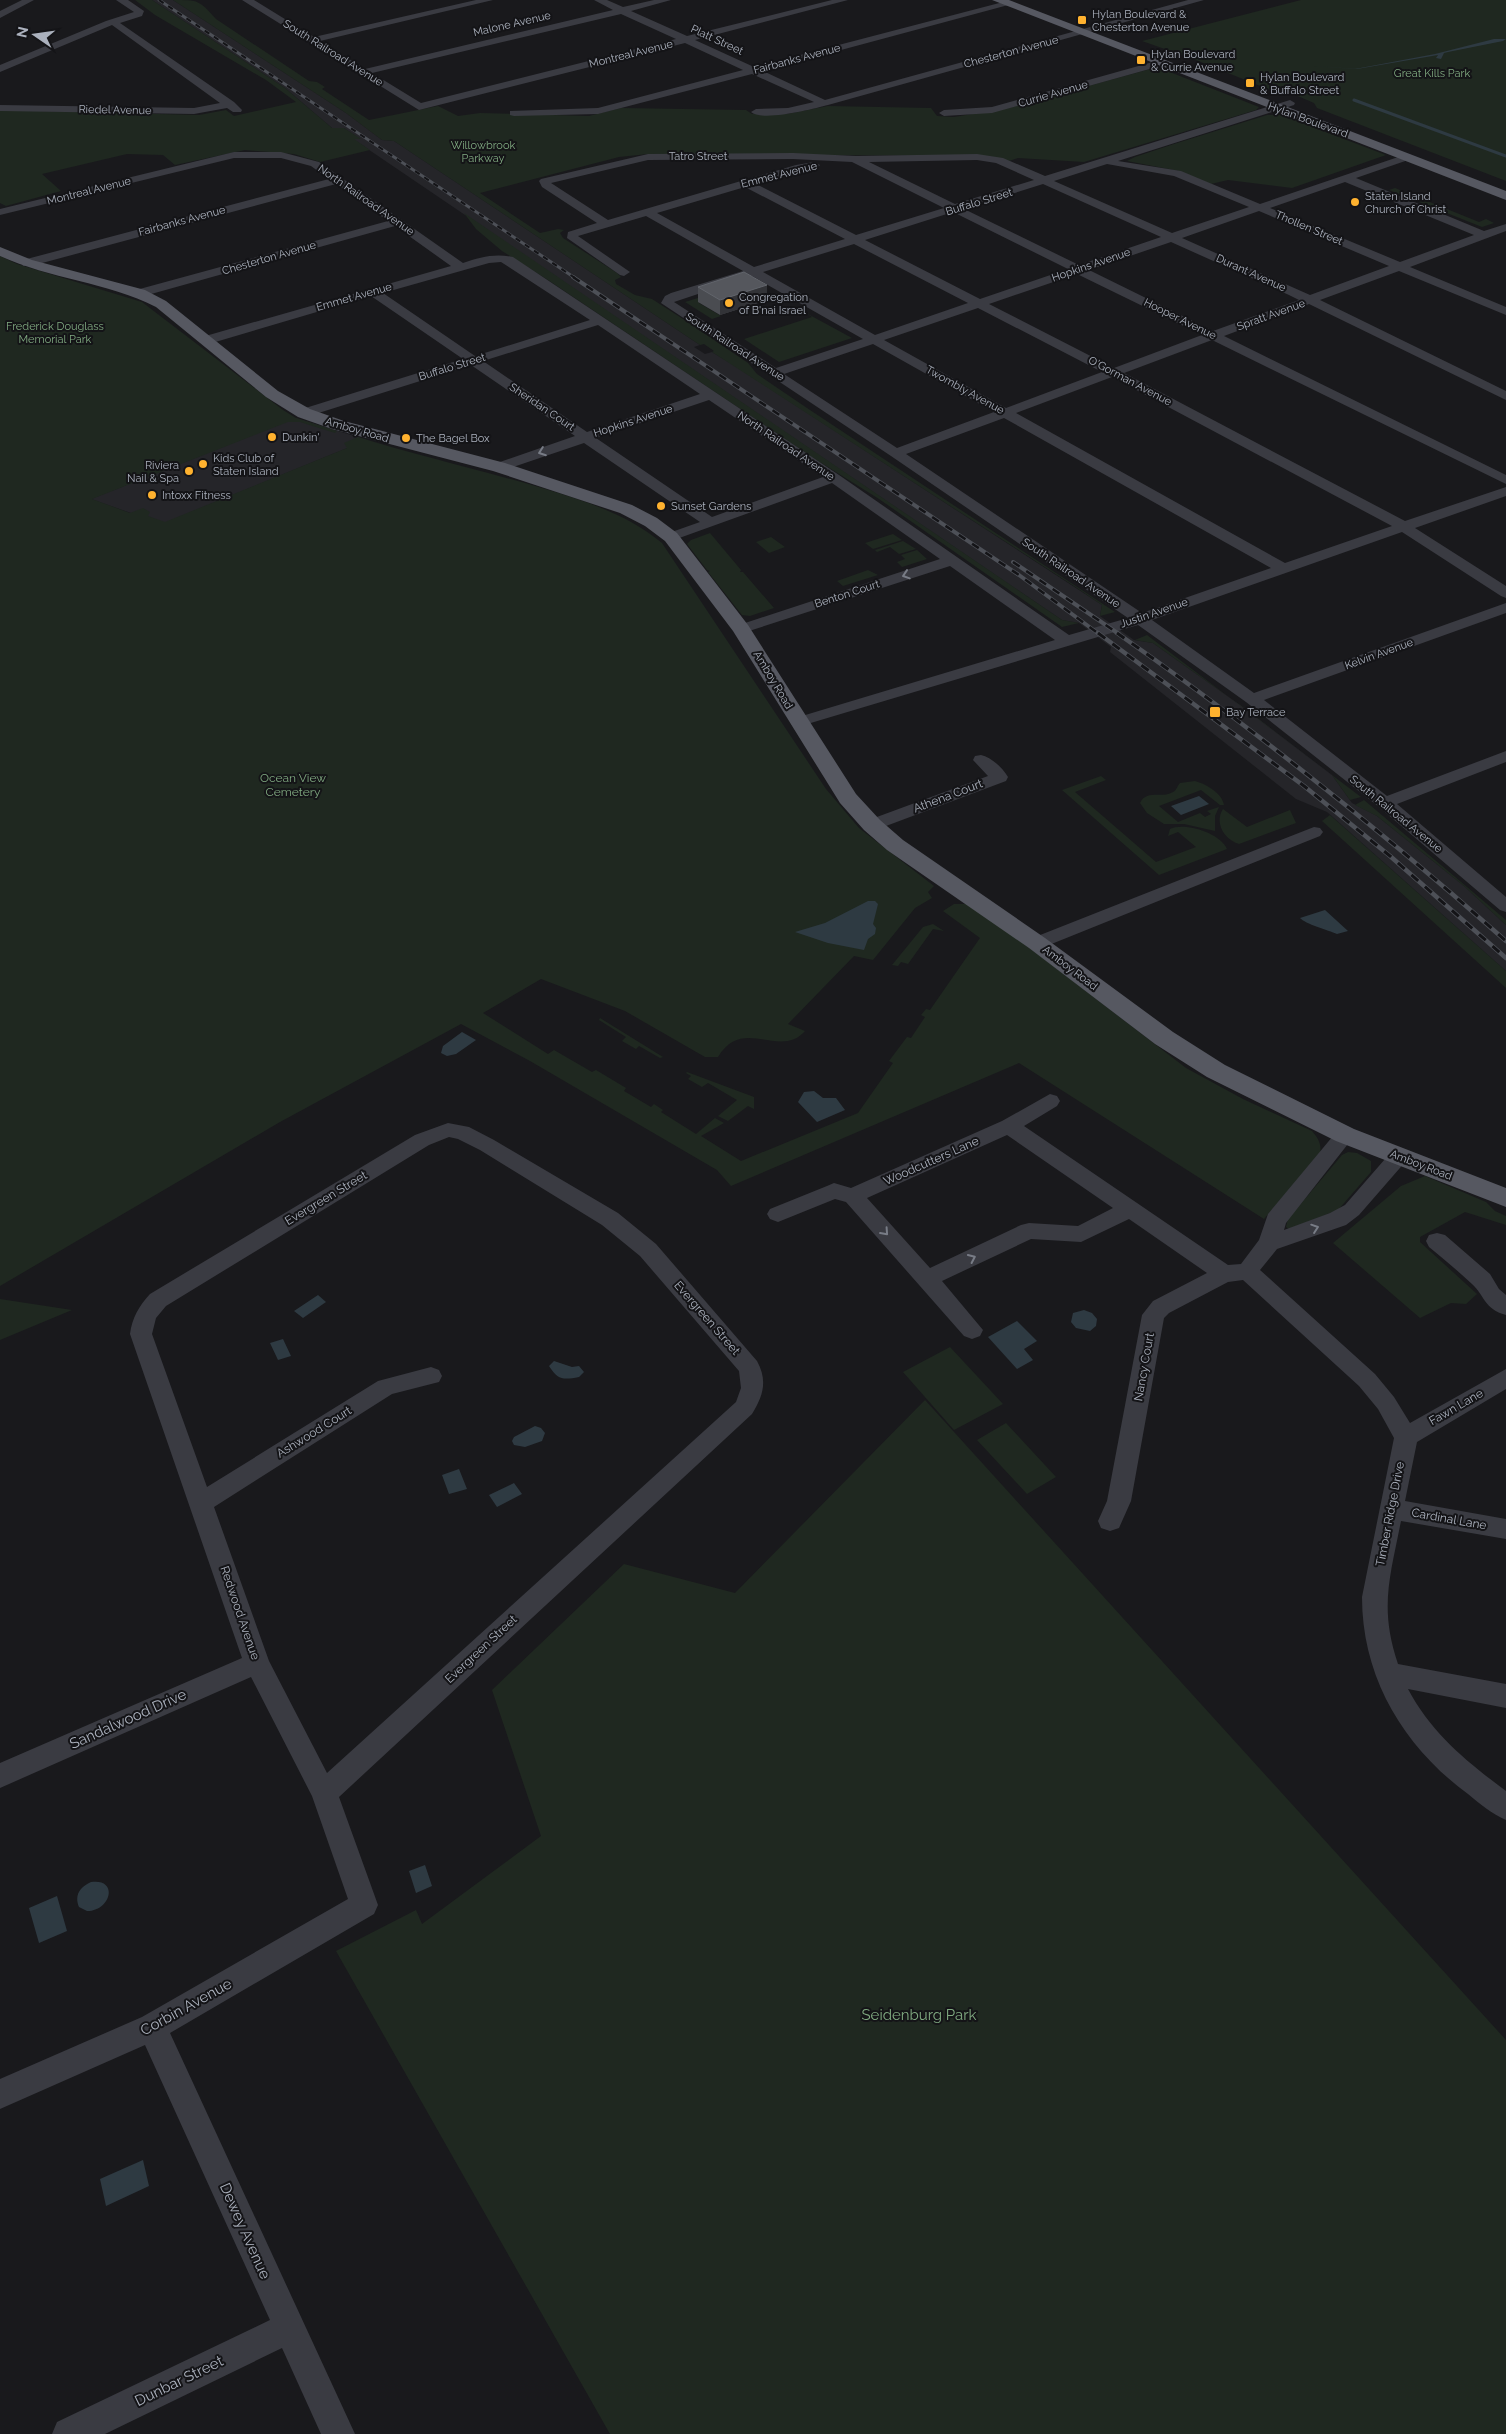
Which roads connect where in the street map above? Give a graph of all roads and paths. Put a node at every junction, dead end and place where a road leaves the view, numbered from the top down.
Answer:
1 (29, 0) edge
2 (121, 0) edge
3 (246, 0) edge
4 (488, 0) edge
5 (600, 0) edge
6 (666, 0) edge
7 (843, 0) edge
8 (1020, 0) edge
9 (1199, 0) edge
10 (1002, 2) edge
11 (432, 3) dead end
12 (446, 10) junction
13 (622, 10) junction
14 (0, 15) edge
15 (113, 22) junction
16 (1095, 28) junction
17 (1080, 32) junction
18 (314, 40) junction
19 (686, 40) junction
20 (1160, 63) junction
21 (0, 69) edge
22 (753, 71) junction
23 (365, 72) junction
24 (824, 103) junction
25 (1290, 103) junction
26 (230, 104) junction
27 (419, 107) joint
28 (0, 108) edge
29 (1275, 108) junction
30 (240, 112) dead end
31 (756, 112) dead end
32 (514, 113) dead end
33 (944, 113) dead end
34 (1407, 157) junction
35 (993, 158) joint
36 (854, 159) junction
37 (1108, 162) junction
38 (177, 168) joint
39 (1345, 178) junction
40 (337, 180) junction
41 (1048, 181) junction
42 (746, 183) junction
43 (1506, 186) edge
44 (1506, 196) edge
45 (1259, 207) junction
46 (954, 210) junction
47 (0, 212) edge
48 (647, 212) junction
49 (397, 222) junction
50 (607, 224) junction
51 (1506, 227) edge
52 (1484, 235) junction
53 (1172, 237) junction
54 (857, 240) junction
55 (0, 251) edge
56 (501, 258) joint
57 (27, 263) junction
58 (1400, 266) junction
59 (461, 267) junction
60 (1078, 269) junction
61 (624, 272) dead end
62 (755, 272) junction
63 (373, 292) junction
64 (140, 293) junction
65 (1309, 300) junction
66 (667, 301) joint
67 (979, 303) junction
68 (1502, 307) edge
69 (600, 320) junction
70 (1215, 336) junction
71 (874, 339) junction
72 (207, 340) junction
73 (473, 360) junction
74 (774, 373) junction
75 (1114, 373) junction
76 (710, 396) junction
77 (1506, 396) edge
78 (304, 413) junction
79 (1005, 413) junction
80 (585, 437) junction
81 (896, 453) junction
82 (499, 467) junction
83 (834, 478) junction
84 (1506, 480) edge
85 (1506, 491) edge
86 (710, 522) junction
87 (1403, 526) junction
88 (671, 537) junction
89 (952, 560) junction
90 (1282, 568) junction
91 (1506, 592) edge
92 (1506, 608) edge
93 (1140, 619) junction
94 (741, 628) junction
95 (1066, 641) junction
96 (1252, 699) junction
97 (798, 722) junction
98 (1506, 756) edge
99 (981, 760) dead end
100 (1385, 803) junction
101 (872, 825) junction
102 (1314, 832) dead end
103 (1506, 906) edge
104 (1038, 943) junction
105 (1050, 1102) dead end
106 (1009, 1126) junction
107 (1345, 1135) junction
108 (1400, 1156) junction
109 (853, 1196) junction
110 (1506, 1198) edge
111 (1130, 1209) junction
112 (778, 1214) dead end
113 (1437, 1241) dead end
114 (1269, 1244) junction
115 (1236, 1272) junction
116 (927, 1279) junction
117 (1506, 1307) edge
118 (146, 1312) joint
119 (972, 1330) dead end
120 (431, 1376) dead end
121 (1506, 1378) edge
122 (1406, 1437) junction
123 (202, 1502) junction
124 (1392, 1509) junction
125 (1110, 1521) dead end
126 (1506, 1530) edge
127 (257, 1663) junction
128 (1390, 1674) junction
129 (1506, 1696) edge
130 (0, 1776) edge
131 (324, 1793) junction
132 (1506, 1807) edge
133 (364, 1905) joint
134 (152, 2027) junction
135 (0, 2094) edge
136 (289, 2328) junction
137 (69, 2434) edge
138 (338, 2434) edge

1 - 14 street
2 - 15 street
3 - 18 street, South Railroad Avenue
4 - 12 street
5 - 13 street, Platt Street
6 - 13 street, Malone Avenue
7 - 19 street, Montreal Avenue
8 - 16 main road, Hylan Boulevard
9 - 16 street, Chesterton Avenue
10 - 17 main road, Hylan Boulevard
10 - 22 street, Fairbanks Avenue
11 - 12 street
12 - 18 street
13 - 19 street, Platt Street
13 - 23 street, Malone Avenue
15 - 21 street
15 - 26 street
16 - 17 street, Chesterton Avenue
16 - 25 main road, Hylan Boulevard
17 - 20 main road, Hylan Boulevard
17 - 24 street, Chesterton Avenue
18 - 23 street, South Railroad Avenue
19 - 22 street, Platt Street
19 - 27 street, Montreal Avenue
20 - 29 main road, Hylan Boulevard
20 - 33 street, Currie Avenue
22 - 24 street, Platt Street
22 - 32 street, Fairbanks Avenue
23 - 27 street, South Railroad Avenue
24 - 31 street
25 - 29 street, Buffalo Street
25 - 43 main road, Hylan Boulevard
26 - 28 street, Riedel Avenue
26 - 30 street
29 - 34 main road, Hylan Boulevard
29 - 37 street, Buffalo Street
34 - 39 street, Hopkins Avenue
34 - 44 main road, Hylan Boulevard
35 - 36 street, Emmet Avenue
35 - 41 street, Durant Avenue
36 - 42 street, Emmet Avenue
36 - 46 street, Hooper Avenue
36 - 50 street, Tatro Street
37 - 41 street, Buffalo Street
37 - 45 street, Thollen Street
38 - 40 street, North Railroad Avenue
38 - 47 street, Montreal Avenue
39 - 45 street, Hopkins Avenue
39 - 52 street
40 - 49 street, North Railroad Avenue
40 - 57 street, Fairbanks Avenue
41 - 46 street, Buffalo Street
41 - 53 street, Durant Avenue
42 - 48 street, Emmet Avenue
42 - 54 street, O'Gorman Avenue
45 - 53 street, Hopkins Avenue
45 - 58 street, Thollen Street
46 - 54 street, Buffalo Street
46 - 60 street, Hooper Avenue
48 - 50 street, Emmet Avenue
48 - 62 street, Twombly Avenue
49 - 59 street, North Railroad Avenue
49 - 64 street, Chesterton Avenue
50 - 61 street, Emmet Avenue
51 - 52 street, Spratt Avenue
52 - 58 street, Spratt Avenue
53 - 60 street, Hopkins Avenue
53 - 65 street, Durant Avenue
54 - 62 street, Buffalo Street
54 - 67 street, O'Gorman Avenue
55 - 57 main road, Amboy Road
56 - 59 street, Emmet Avenue
56 - 69 street, North Railroad Avenue
57 - 64 main road, Amboy Road
58 - 65 street, Spratt Avenue
58 - 68 street, Thollen Street
59 - 63 street, Emmet Avenue
60 - 67 street, Hopkins Avenue
60 - 70 street, Hooper Avenue
62 - 66 street, Buffalo Street
62 - 71 street, Twombly Avenue
63 - 72 street, Emmet Avenue
63 - 73 street, Sheridan Court
64 - 72 main road, Amboy Road
65 - 70 street, Spratt Avenue
65 - 77 street, Durant Avenue
66 - 74 street, South Railroad Avenue
67 - 71 street, Hopkins Avenue
67 - 75 street, O'Gorman Avenue
69 - 73 street, Buffalo Street
69 - 76 street, North Railroad Avenue
70 - 75 street, Spratt Avenue
70 - 84 street, Hooper Avenue
71 - 74 street, Hopkins Avenue
71 - 79 street, Twombly Avenue
72 - 78 main road, Amboy Road
73 - 78 street, Buffalo Street
73 - 80 street, Sheridan Court
74 - 81 street, South Railroad Avenue
75 - 79 street, Spratt Avenue
75 - 87 street, O'Gorman Avenue
76 - 80 street, Hopkins Avenue
76 - 83 street, North Railroad Avenue
78 - 82 main road, Amboy Road
79 - 81 street, Spratt Avenue
79 - 90 street, Twombly Avenue
80 -> 82 street, Hopkins Avenue
80 - 86 street, Sheridan Court
81 - 93 street, South Railroad Avenue
82 - 88 main road, Amboy Road
83 - 86 street
83 - 89 street, North Railroad Avenue
85 - 87 street, Justin Avenue
86 - 88 street
87 - 90 street, Justin Avenue
87 - 91 street, O'Gorman Avenue
88 - 94 main road, Amboy Road
89 -> 94 street, Benton Court
89 - 95 street, North Railroad Avenue
90 - 93 street, Justin Avenue
92 - 96 street, Kelvin Avenue
93 - 95 street, Justin Avenue
93 - 96 street, South Railroad Avenue
94 - 97 main road, Amboy Road
95 - 97 street, Justin Avenue
96 - 100 street, South Railroad Avenue
97 - 101 main road, Amboy Road
98 - 100 street
99 - 101 street, Athena Court
100 - 103 street, South Railroad Avenue
101 - 104 main road, Amboy Road
102 - 104 street
104 - 107 main road, Amboy Road
105 - 106 street, Woodcutters Lane
106 - 109 street, Woodcutters Lane
106 - 111 street
107 - 108 main road, Amboy Road
107 - 114 street
108 - 110 main road, Amboy Road
114 -> 108 street
109 - 112 street
109 -> 116 street
111 - 115 street
116 -> 111 street
113 - 117 street
114 - 115 street
115 - 122 street
115 - 125 street, Nancy Court
116 - 119 street
118 - 123 street, Redwood Avenue
118 - 131 street, Evergreen Street
120 - 123 street, Ashwood Court
121 - 122 street, Fawn Lane
122 - 124 street, Timber Ridge Drive
123 - 127 street, Redwood Avenue
124 - 126 street, Cardinal Lane
124 - 128 street, Timber Ridge Drive
127 - 130 street, Sandalwood Drive
127 - 131 street, Redwood Avenue
128 - 129 street
128 - 132 street, Timber Ridge Drive
131 - 133 street, Redwood Avenue
133 - 134 street, Corbin Avenue
134 - 135 street, Corbin Avenue
134 - 136 street, Dewey Avenue
136 - 137 street, Dunbar Street
136 - 138 street, Dewey Avenue

